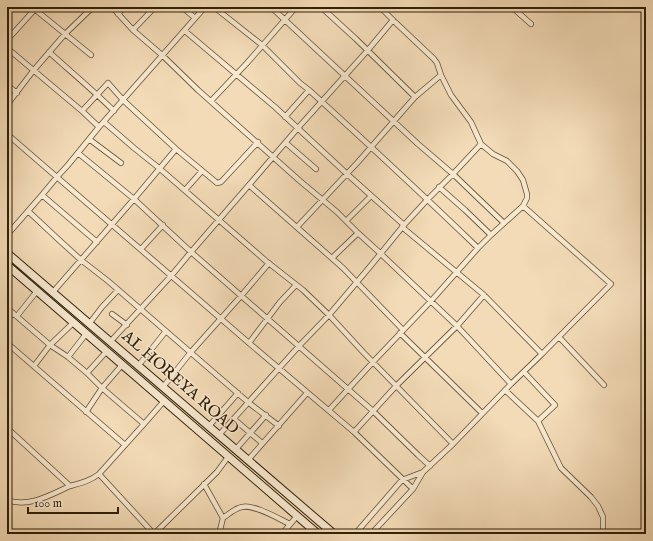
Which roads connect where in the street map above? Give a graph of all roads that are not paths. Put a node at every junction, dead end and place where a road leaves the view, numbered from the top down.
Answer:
1 (112, 7) edge
2 (124, 7) edge
3 (155, 7) edge
4 (182, 7) edge
5 (205, 7) edge
6 (214, 7) edge
7 (271, 7) edge
8 (296, 7) edge
9 (321, 7) edge
10 (380, 7) edge
11 (512, 7) edge
12 (34, 8) edge
13 (90, 8) edge
14 (118, 14) junction
15 (195, 18) junction
16 (285, 19) junction
17 (393, 20) junction
18 (531, 24) dead end
19 (133, 30) junction
20 (185, 30) junction
21 (65, 34) junction
22 (7, 40) edge
23 (262, 45) junction
24 (7, 48) edge
25 (368, 50) junction
26 (49, 52) junction
27 (91, 54) dead end
28 (162, 55) junction
29 (33, 71) junction
30 (236, 74) junction
31 (345, 75) junction
32 (441, 75) junction
33 (7, 85) edge
34 (309, 90) junction
35 (17, 93) junction
36 (98, 95) junction
37 (415, 97) junction
38 (123, 100) junction
39 (211, 101) junction
40 (321, 101) junction
41 (7, 105) edge
42 (114, 110) junction
43 (82, 111) junction
44 (285, 117) junction
45 (394, 121) junction
46 (104, 122) junction
47 (99, 127) junction
48 (297, 129) junction
49 (7, 134) edge
50 (90, 139) junction
51 (258, 142) junction
52 (286, 143) junction
53 (481, 144) junction
54 (370, 147) junction
55 (176, 149) junction
56 (78, 153) junction
57 (274, 156) junction
58 (121, 163) dead end
59 (159, 168) junction
60 (316, 168) dead end
61 (202, 171) junction
62 (347, 174) junction
63 (453, 174) junction
64 (57, 177) junction
65 (249, 185) junction
66 (439, 187) junction
67 (184, 190) junction
68 (42, 195) junction
69 (371, 196) junction
70 (134, 199) junction
71 (323, 200) junction
72 (427, 200) junction
73 (523, 206) junction
74 (28, 210) junction
75 (219, 220) junction
76 (346, 221) junction
77 (504, 223) junction
78 (112, 225) junction
79 (163, 225) junction
80 (403, 226) junction
81 (297, 227) junction
82 (358, 233) junction
83 (7, 235) edge
84 (490, 235) junction
85 (96, 242) junction
86 (478, 248) junction
87 (141, 249) junction
88 (191, 252) junction
89 (7, 253) edge
90 (380, 253) junction
91 (332, 258) junction
92 (81, 260) junction
93 (269, 263) junction
94 (7, 265) edge
95 (456, 272) junction
96 (171, 276) junction
97 (357, 282) junction
98 (296, 285) junction
99 (118, 290) junction
100 (37, 291) junction
101 (53, 292) junction
102 (484, 295) junction
103 (241, 296) junction
104 (431, 301) junction
105 (7, 308) edge
106 (141, 309) junction
107 (13, 313) junction
108 (112, 314) dead end
109 (329, 315) junction
110 (17, 316) junction
111 (220, 318) junction
112 (268, 319) junction
113 (7, 320) edge
114 (73, 323) junction
115 (89, 324) junction
116 (127, 325) junction
117 (457, 326) junction
118 (166, 331) junction
119 (402, 331) junction
120 (86, 334) junction
121 (559, 337) junction
122 (110, 342) junction
123 (7, 343) edge
124 (249, 343) junction
125 (50, 345) junction
126 (298, 346) junction
127 (106, 352) junction
128 (191, 352) junction
129 (542, 354) junction
130 (68, 357) junction
131 (425, 357) junction
132 (373, 362) junction
133 (122, 365) junction
134 (34, 366) junction
135 (138, 366) junction
136 (279, 368) junction
137 (524, 372) junction
138 (86, 373) junction
139 (511, 384) junction
140 (604, 385) dead end
141 (396, 386) junction
142 (163, 387) junction
143 (102, 388) junction
144 (348, 389) junction
145 (505, 390) junction
146 (238, 393) junction
147 (308, 393) junction
148 (164, 401) junction
149 (249, 403) junction
150 (329, 410) junction
151 (373, 411) junction
152 (86, 412) junction
153 (482, 414) junction
154 (266, 415) junction
155 (234, 418) junction
156 (538, 421) junction
157 (144, 424) junction
158 (209, 426) junction
159 (279, 426) junction
160 (7, 428) edge
161 (354, 432) junction
162 (250, 433) junction
163 (219, 435) junction
164 (262, 443) junction
165 (453, 444) junction
166 (125, 445) junction
167 (236, 449) junction
168 (228, 457) junction
169 (248, 460) junction
170 (430, 466) junction
171 (423, 472) junction
172 (99, 474) junction
173 (402, 480) junction
174 (204, 484) junction
175 (70, 486) junction
176 (413, 489) junction
177 (7, 500) edge
178 (297, 516) junction
179 (223, 518) junction
180 (290, 524) junction
181 (154, 534) edge
182 (218, 534) edge
183 (282, 534) edge
184 (318, 534) edge
185 (334, 534) edge
186 (355, 534) edge
187 (371, 534) edge
188 (602, 534) edge

1 - 14 street
2 - 14 street
3 - 19 street
4 - 15 street
5 - 15 street
6 - 23 street
7 - 16 street
8 - 16 street
9 - 25 street
10 - 17 street
11 - 18 street
12 - 21 street
12 - 22 street
13 - 21 street
14 - 19 street
15 - 20 street
16 - 23 street
16 - 31 street
17 - 25 street
17 - 32 street
19 - 28 street
20 - 28 street
20 - 30 street
21 - 26 street
21 - 27 street
23 - 30 street
23 - 34 street
24 - 29 street
25 - 31 street
25 - 37 street
26 - 29 street
26 - 36 street
28 - 38 street
28 - 39 street
29 - 35 street
29 - 43 street
30 - 39 street
30 - 44 street
31 - 40 street
31 - 45 street
32 - 37 street
32 - 53 street
33 - 35 street
34 - 40 street
34 - 44 street
35 - 41 street
36 - 38 street
36 - 42 street
36 - 43 street
37 - 45 street
38 - 42 street
38 - 55 street
39 - 51 street
40 - 48 street
40 - 54 street
42 - 46 street
43 - 47 street
44 - 48 street
45 - 54 street
45 - 63 street
46 - 47 street
46 - 59 street
47 - 50 street
48 - 52 street
48 - 62 street
49 - 64 street
50 - 56 street
50 - 58 street
51 - 57 street
51 - 61 street
52 - 57 street
52 - 60 street
53 - 63 street
53 - 73 street
54 - 62 street
54 - 72 street
55 - 59 street
55 - 61 street
56 - 64 street
56 - 70 street
57 - 65 street
57 - 71 street
59 - 67 street
59 - 70 street
61 - 67 street
62 - 69 street
62 - 71 street
63 - 66 street
63 - 77 street
64 - 68 street
64 - 78 street
65 - 75 street
65 - 81 street
66 - 72 street
66 - 84 street
67 - 75 street
68 - 74 street
68 - 85 street
69 - 76 street
69 - 80 street
70 - 78 street
70 - 79 street
71 - 76 street
71 - 81 street
72 - 80 street
72 - 86 street
73 - 77 street
73 - 121 street
74 - 83 street
74 - 92 street
75 - 88 street
75 - 93 street
76 - 82 street
77 - 84 street
78 - 85 street
78 - 87 street
79 - 87 street
79 - 88 street
80 - 90 street
80 - 95 street
81 - 91 street
82 - 90 street
82 - 91 street
84 - 86 street
85 - 92 street
86 - 95 street
87 - 96 street
88 - 96 street
88 - 103 street
89 - 101 main road, AL HOREYA ROAD
90 - 97 street
90 - 104 street
91 - 97 street
92 - 99 street
92 - 101 street
93 - 98 street
93 - 103 street
94 - 100 main road, AL HOREYA ROAD
95 - 102 street
95 - 104 street
96 - 106 street
96 - 111 street
97 - 109 street
97 - 119 street
98 - 109 street
98 - 112 street
99 - 106 street
99 - 115 street
100 - 110 street
100 - 114 main road, AL HOREYA ROAD
101 - 115 main road, AL HOREYA ROAD
102 - 117 street
102 - 129 street
103 - 111 street
103 - 112 street
104 - 117 street
104 - 119 street
105 - 107 street
106 - 116 street
106 - 118 street
107 - 110 street
107 - 113 street
108 - 116 street
109 - 126 street
109 - 132 street
110 - 125 street
111 - 124 street
111 - 128 street
112 - 124 street
112 - 126 street
114 - 120 main road, AL HOREYA ROAD
114 - 125 street
115 - 122 main road, AL HOREYA ROAD
116 - 122 street
117 - 131 street
117 - 139 street
118 - 128 street
118 - 135 street
119 - 131 street
119 - 132 street
120 - 127 main road, AL HOREYA ROAD
120 - 130 street
121 - 129 street
121 - 140 street
122 - 135 main road, AL HOREYA ROAD
123 - 134 street
124 - 136 street
125 - 130 street
125 - 134 street
126 - 136 street
126 - 144 street
127 - 133 main road, AL HOREYA ROAD
127 - 138 street
128 - 142 street
128 - 146 street
129 - 137 street
130 - 138 street
131 - 141 street
131 - 153 street
132 - 141 street
132 - 144 street
133 - 143 street
133 - 148 main road, AL HOREYA ROAD
134 - 152 street
135 - 142 main road, AL HOREYA ROAD
136 - 147 street
136 - 149 street
137 - 139 street
137 - 156 street
138 - 143 street
139 - 145 street
141 - 151 street
141 - 165 street
142 - 158 main road, AL HOREYA ROAD
143 - 152 street
143 - 157 street
144 - 150 street
144 - 151 street
145 - 153 street
145 - 156 street
146 - 149 street
146 - 158 street
147 - 150 street
147 - 159 street
148 - 157 street
148 - 168 main road, AL HOREYA ROAD
149 - 154 street
149 - 155 street
150 - 161 street
151 - 161 street
151 - 170 street
152 - 166 street
153 - 165 street
154 - 159 street
154 - 162 street
155 - 162 street
155 - 163 street
156 - 188 street
157 - 166 street
158 - 163 main road, AL HOREYA ROAD
159 - 164 street
160 - 175 street
161 - 173 street
162 - 164 street
162 - 167 street
163 - 167 main road, AL HOREYA ROAD
164 - 169 street
165 - 170 street
166 - 172 street
167 - 169 main road, AL HOREYA ROAD
168 - 174 street
168 - 178 main road, AL HOREYA ROAD
169 - 185 main road, AL HOREYA ROAD
170 - 171 street
171 - 173 street
171 - 176 street
172 - 175 street
172 - 181 street
173 - 176 street
173 - 186 street
174 - 179 street
174 - 181 street
175 - 177 street
176 - 187 street
178 - 180 street
178 - 184 main road, AL HOREYA ROAD
179 - 180 street
179 - 182 street
180 - 183 street

